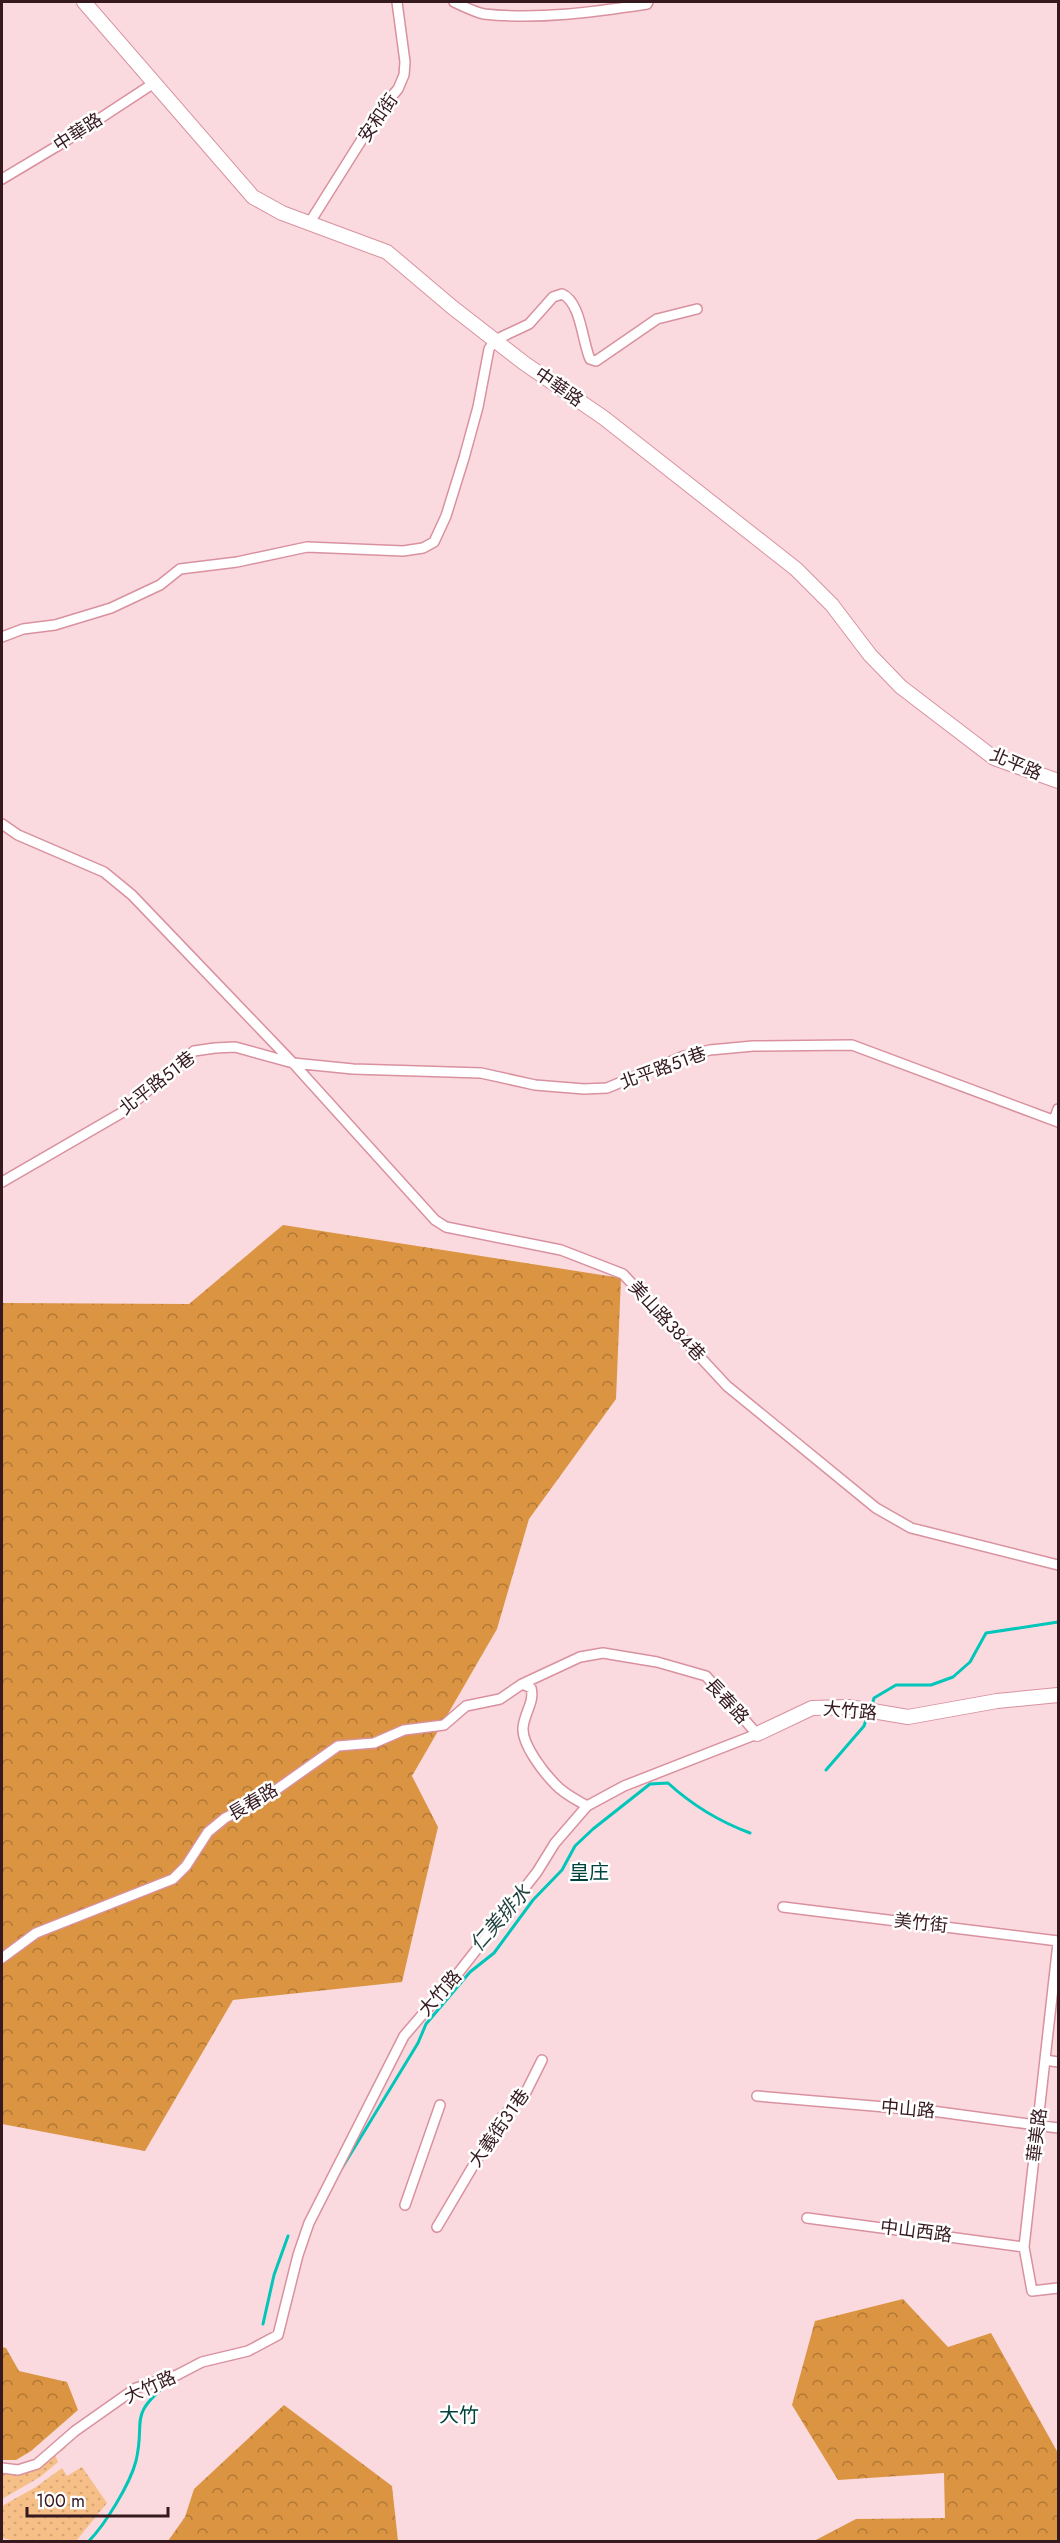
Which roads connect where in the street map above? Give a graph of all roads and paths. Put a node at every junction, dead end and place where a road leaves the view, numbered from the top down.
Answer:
1 (84, 2) edge
2 (397, 2) edge
3 (454, 2) edge
4 (648, 2) edge
5 (154, 83) junction
6 (2, 179) edge
7 (310, 222) junction
8 (696, 309) dead end
9 (495, 340) junction
10 (2, 637) edge
11 (947, 723) joint
12 (1059, 782) edge
13 (2, 824) edge
14 (293, 1063) junction
15 (1059, 1109) edge
16 (1056, 1121) edge
17 (2, 1182) edge
18 (1059, 1565) edge
19 (522, 1684) junction
20 (1059, 1695) edge
21 (757, 1734) junction
22 (587, 1806) junction
23 (783, 1907) dead end
24 (1059, 1942) edge
25 (2, 1958) edge
26 (542, 2060) dead end
27 (1045, 2060) junction
28 (1059, 2062) edge
29 (757, 2096) dead end
30 (440, 2105) dead end
31 (1038, 2125) junction
32 (1059, 2128) edge
33 (405, 2205) dead end
34 (807, 2218) dead end
35 (437, 2227) dead end
36 (1024, 2247) junction
37 (1059, 2288) edge
38 (2, 2468) edge

1 - 5 street, 中華路
2 - 7 street, 安和街
3 - 4 street
5 - 6 street, 中華路
5 - 7 street, 中華路
7 - 9 street, 中華路
8 - 9 street
9 - 10 street
9 - 11 street, 中華路
11 - 12 street, 北平路
13 - 14 street
14 - 16 street, 北平路51巷
14 - 17 street, 北平路51巷
14 - 18 street, 美山路384巷
15 - 16 street
19 - 21 street, 長春路
19 - 22 street
19 - 25 street, 長春路
20 - 21 street, 大竹路
21 - 22 street, 大竹路
22 - 38 street, 大竹路
23 - 24 street, 美竹街
24 - 27 street, 華美路
26 - 35 street, 大義街31巷
27 - 28 street
27 - 31 street, 華美路
29 - 31 street, 中山路
30 - 33 street
31 - 32 street, 中山路
31 - 36 street, 華美路
34 - 36 street, 中山西路
36 - 37 street, 華美路

